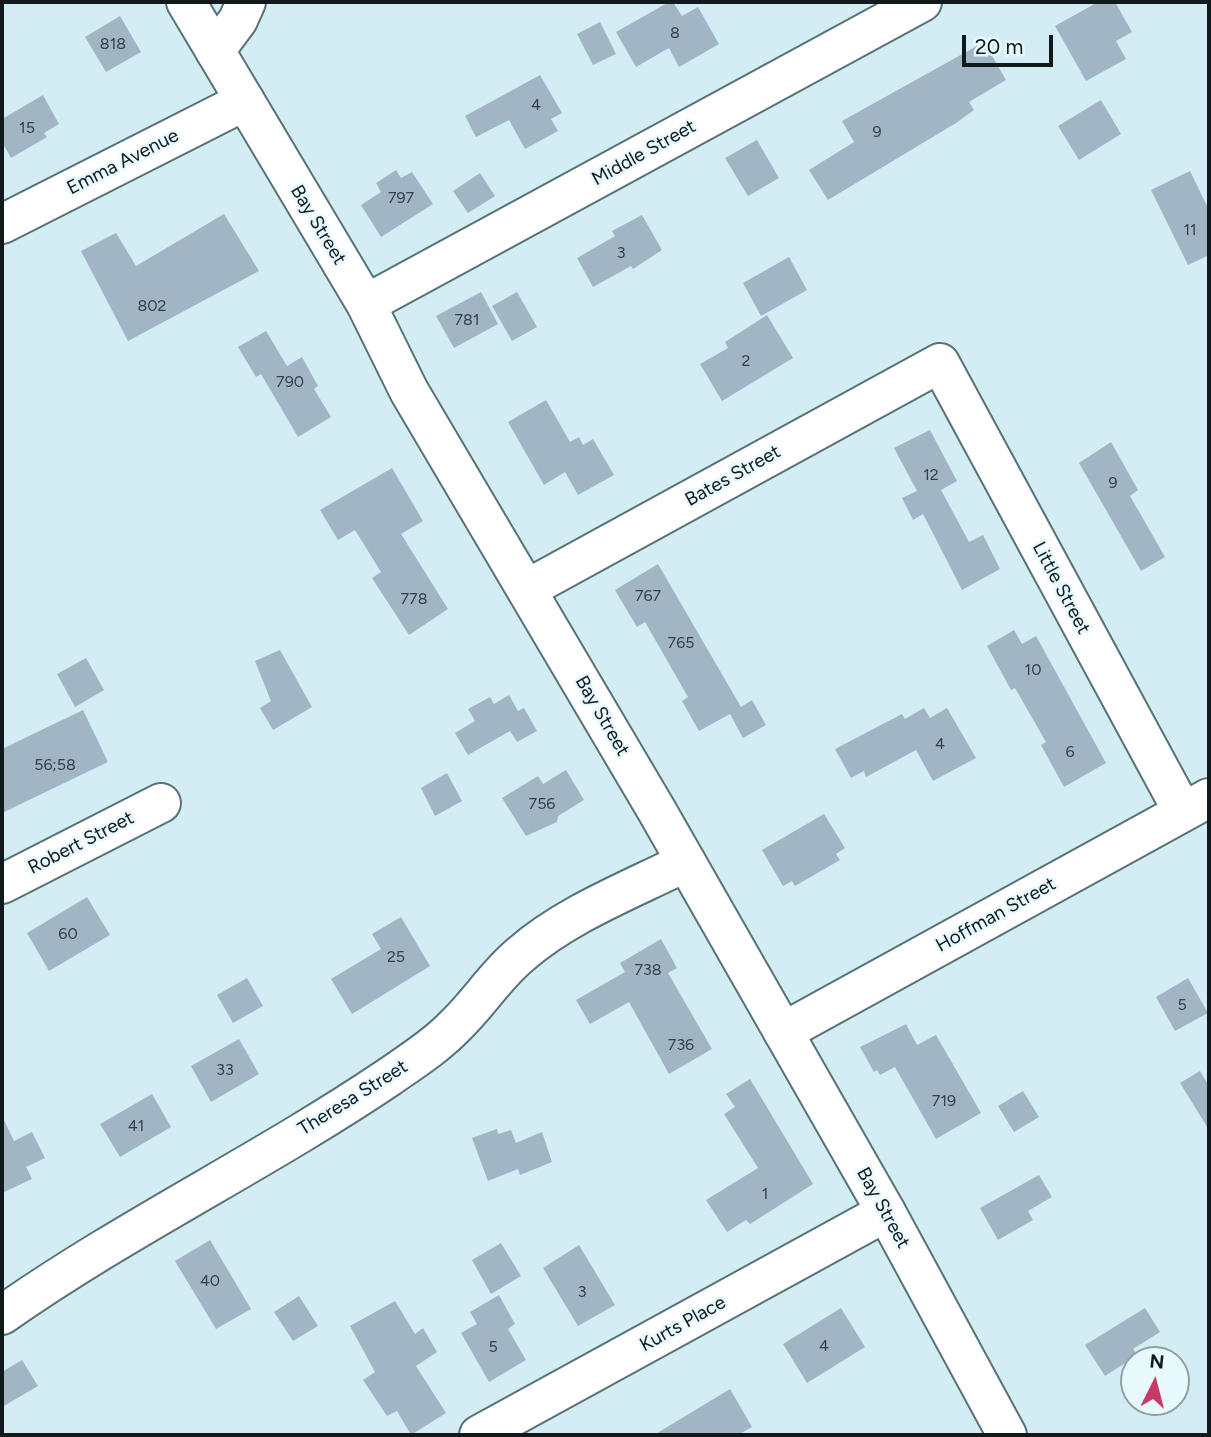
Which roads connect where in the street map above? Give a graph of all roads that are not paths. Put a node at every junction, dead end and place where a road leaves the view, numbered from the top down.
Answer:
1 (186, 2) edge
2 (246, 2) edge
3 (922, 2) edge
4 (215, 51) junction
5 (244, 101) junction
6 (2, 224) edge
7 (366, 304) junction
8 (940, 363) joint
9 (527, 590) junction
10 (161, 803) dead end
11 (1196, 805) edge
12 (686, 862) junction
13 (2, 884) edge
14 (783, 1032) junction
15 (886, 1212) junction
16 (2, 1315) edge
17 (479, 1435) edge
18 (1007, 1435) edge

1 - 4 street, Bay Street
2 - 4 street
3 - 7 street, Middle Street
4 - 5 street, Bay Street
5 - 6 street, Emma Avenue
5 - 7 street, Bay Street
7 - 9 street, Bay Street
8 - 9 street, Bates Street
8 - 11 street, Little Street
9 - 12 street, Bay Street
10 - 13 street, Robert Street
11 - 14 street, Hoffman Street
12 - 14 street, Bay Street
12 - 16 street, Theresa Street
14 - 15 street, Bay Street
15 - 17 street, Kurts Place
15 - 18 street, Bay Street

